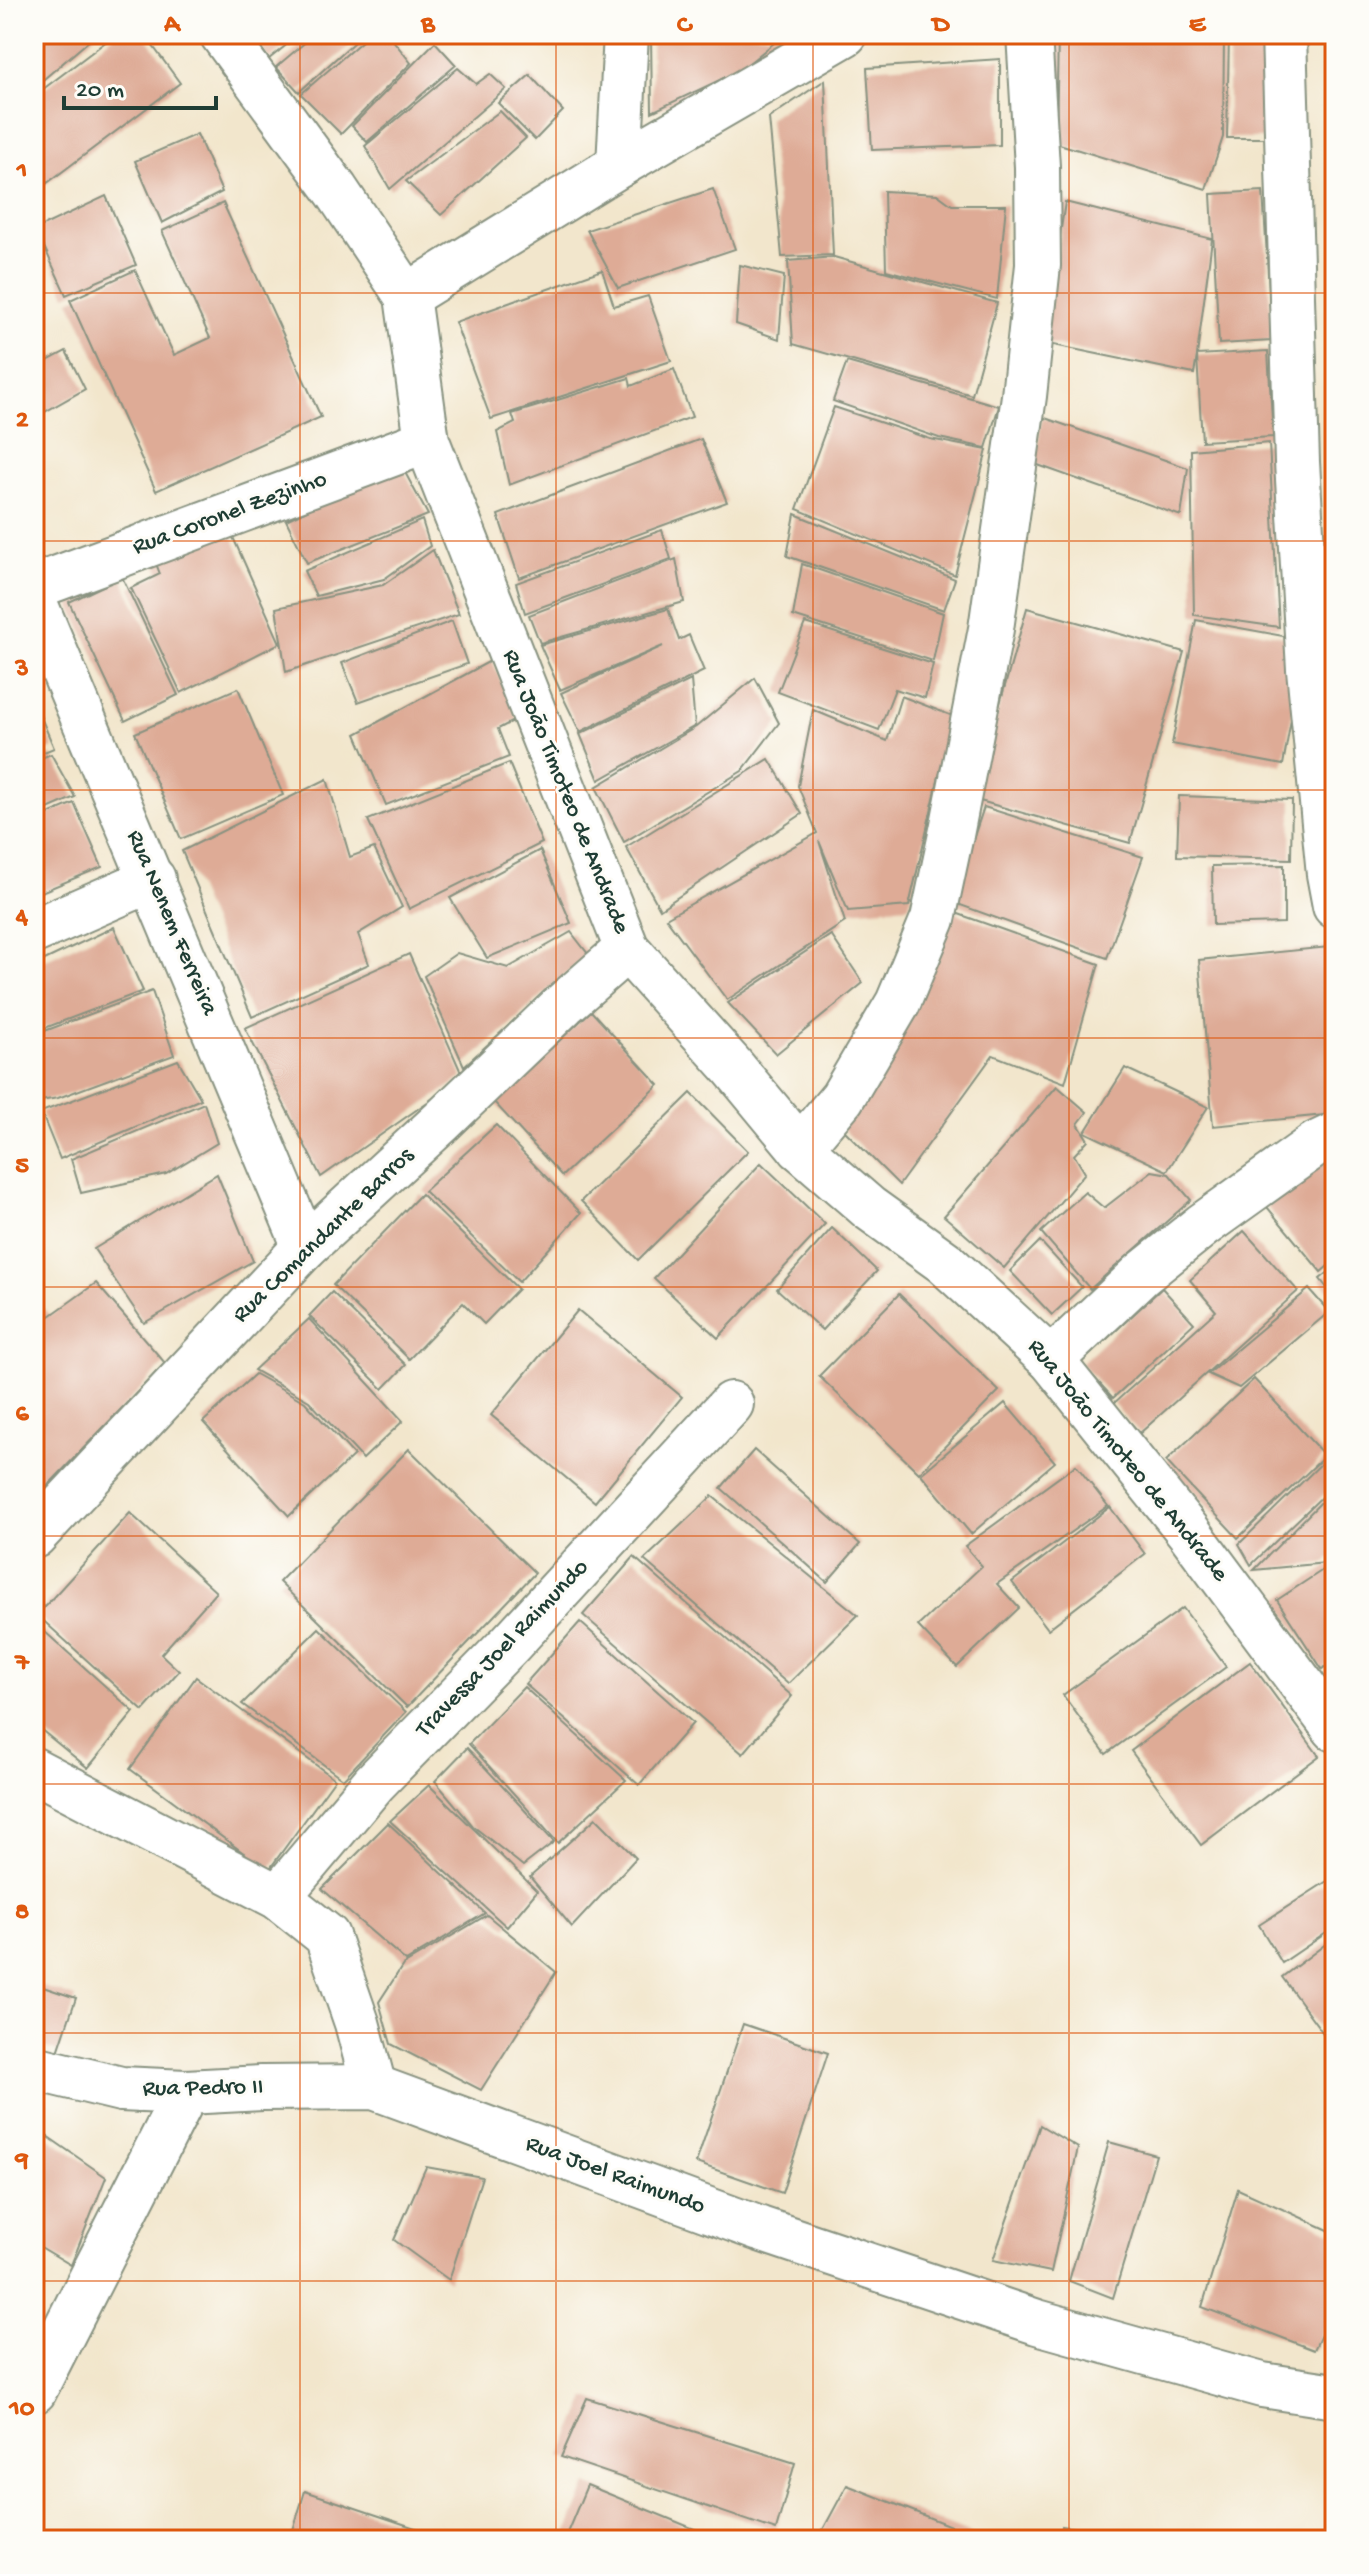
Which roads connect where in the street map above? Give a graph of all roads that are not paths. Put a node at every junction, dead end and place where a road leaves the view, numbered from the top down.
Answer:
1 (222, 34) edge
2 (626, 34) edge
3 (845, 34) edge
4 (1029, 34) edge
5 (1284, 34) edge
6 (619, 165) junction
7 (407, 296) junction
8 (427, 441) junction
9 (34, 587) edge
10 (34, 601) edge
11 (153, 879) junction
12 (1335, 906) edge
13 (34, 931) edge
14 (627, 949) junction
15 (1335, 1135) edge
16 (800, 1148) junction
17 (305, 1247) junction
18 (1051, 1360) junction
19 (731, 1404) dead end
20 (34, 1536) edge
21 (1335, 1729) edge
22 (34, 1770) edge
23 (278, 1897) junction
24 (34, 2068) edge
25 (374, 2087) junction
26 (186, 2092) junction
27 (34, 2391) edge
28 (1335, 2396) edge

1 - 7 street, Rua João Timoteo de Andrade
2 - 6 street
3 - 6 street
4 - 16 street
5 - 12 street
6 - 7 street
7 - 8 street, Rua João Timoteo de Andrade
8 - 9 street, Rua Coronel Zezinho
8 - 14 street, Rua João Timoteo de Andrade
10 - 11 street, Rua Nenem Ferreira
11 - 13 street
11 - 17 street, Rua Nenem Ferreira
14 - 16 street, Rua João Timoteo de Andrade
14 - 17 street, Rua Comandante Barros
15 - 18 street
16 - 18 street, Rua João Timoteo de Andrade
17 - 20 street, Rua Comandante Barros
18 - 21 street, Rua João Timoteo de Andrade
19 - 23 street, Travessa Joel Raimundo
22 - 23 street
23 - 25 street
24 - 26 street, Rua Pedro II
25 - 26 street, Rua Pedro II
25 - 28 street, Rua Joel Raimundo
26 - 27 street

